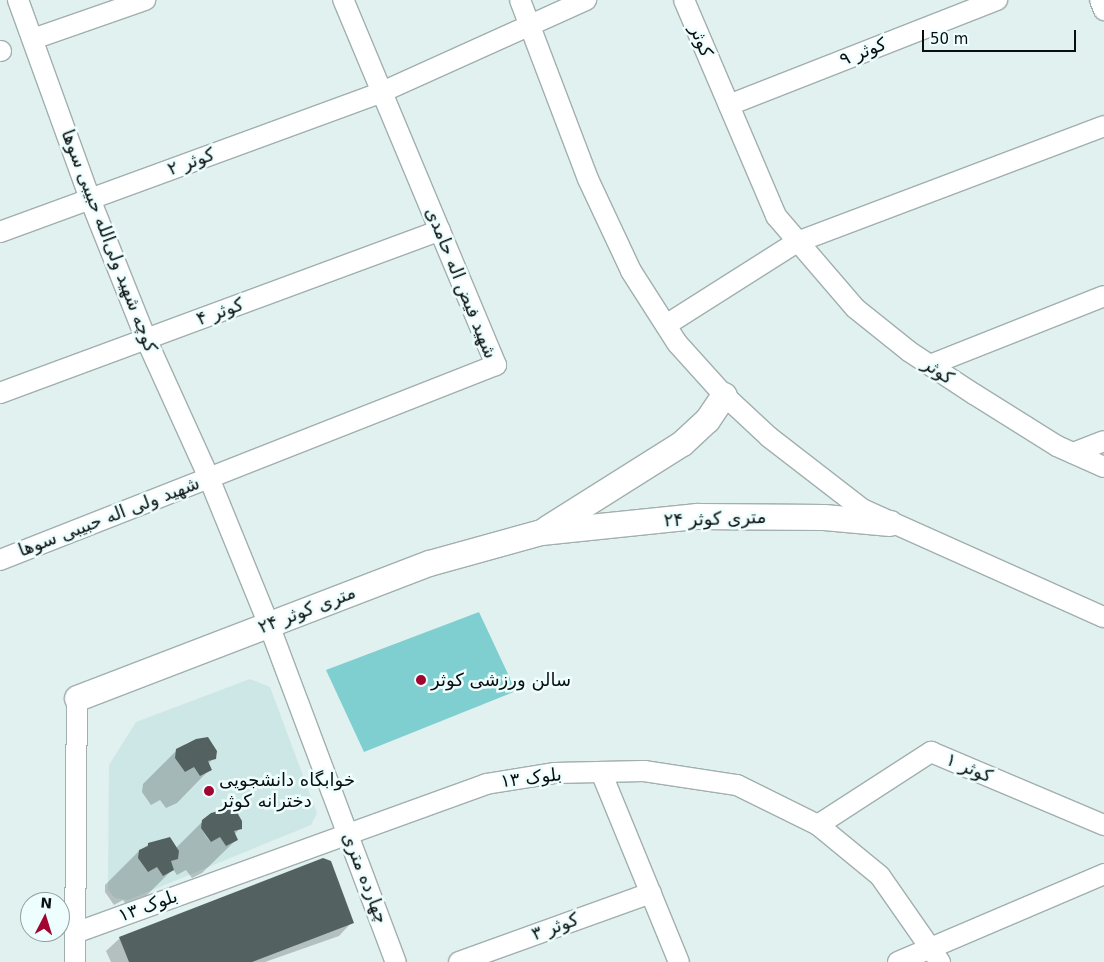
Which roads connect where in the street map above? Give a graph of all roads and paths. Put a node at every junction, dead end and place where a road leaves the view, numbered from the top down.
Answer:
1 (18, 0) edge
2 (145, 0) edge
3 (343, 0) edge
4 (520, 0) edge
5 (586, 0) edge
6 (684, 0) edge
7 (997, 0) edge
8 (1100, 0) edge
9 (1104, 10) edge
10 (529, 24) junction
11 (33, 39) junction
12 (382, 92) junction
13 (729, 105) junction
14 (1104, 126) edge
15 (90, 198) junction
16 (440, 230) junction
17 (0, 232) edge
18 (797, 242) junction
19 (1104, 296) edge
20 (666, 325) junction
21 (146, 339) junction
22 (930, 366) junction
23 (0, 394) edge
24 (724, 395) junction
25 (1104, 441) edge
26 (1073, 453) junction
27 (1104, 467) edge
28 (209, 478) junction
29 (890, 523) junction
30 (541, 532) junction
31 (0, 560) edge
32 (1104, 617) edge
33 (269, 625) junction
34 (77, 698) joint
35 (601, 772) junction
36 (818, 825) junction
37 (1104, 825) edge
38 (348, 833) junction
39 (1104, 874) edge
40 (651, 893) junction
41 (75, 933) junction
42 (937, 955) edge
43 (75, 962) edge
44 (396, 962) edge
45 (460, 962) edge
46 (679, 962) edge
47 (898, 962) edge

1 - 11 street, کوچه شهید ولی‌الله حبیبی سوها
2 - 11 street
3 - 12 street, شهید فیض اله حامدی
4 - 10 street
5 - 10 street, کوثر ۲
6 - 13 street, کوثر
7 - 13 street, کوثر ۹
8 - 9 street
10 - 12 street, کوثر ۲
10 - 20 street
11 - 15 street, کوچه شهید ولی‌الله حبیبی سوها
12 - 15 street, کوثر ۲
12 - 16 street, شهید فیض اله حامدی
13 - 18 street, کوثر
14 - 18 street
15 - 17 street, کوثر ۲
15 - 21 street, کوچه شهید ولی‌الله حبیبی سوها
16 - 21 street, کوثر ۴
16 - 28 street, شهید فیض اله حامدی
18 - 20 street
18 - 22 street, کوثر
19 - 22 street
20 - 24 street
21 - 23 street, کوثر ۴
21 - 28 street, کوچه شهید ولی‌الله حبیبی سوها
22 - 26 street, کوثر
24 - 29 street
24 - 30 street, ۲۴ متری کوثر
25 - 26 street
26 - 27 street, کوثر
28 - 31 street, شهید ولی اله حبیبی سوها
28 - 33 street, شهید ولی اله حبیبی سوها
29 - 30 street, ۲۴ متری کوثر
29 - 32 street
30 - 33 street, ۲۴ متری کوثر
33 - 34 street, ۲۴ متری کوثر
33 - 38 street, چهارده متری
34 - 41 street
35 - 36 street, بلوک ۱۳
35 - 38 street, بلوک ۱۳
35 - 40 street
36 - 37 street, کوثر ۱
36 - 42 street, بلوک ۱۳
38 - 41 street, بلوک ۱۳
38 - 44 street, چهارده متری
39 - 42 street
40 - 45 street, کوثر ۳
40 - 46 street
41 - 43 street
42 - 47 street

